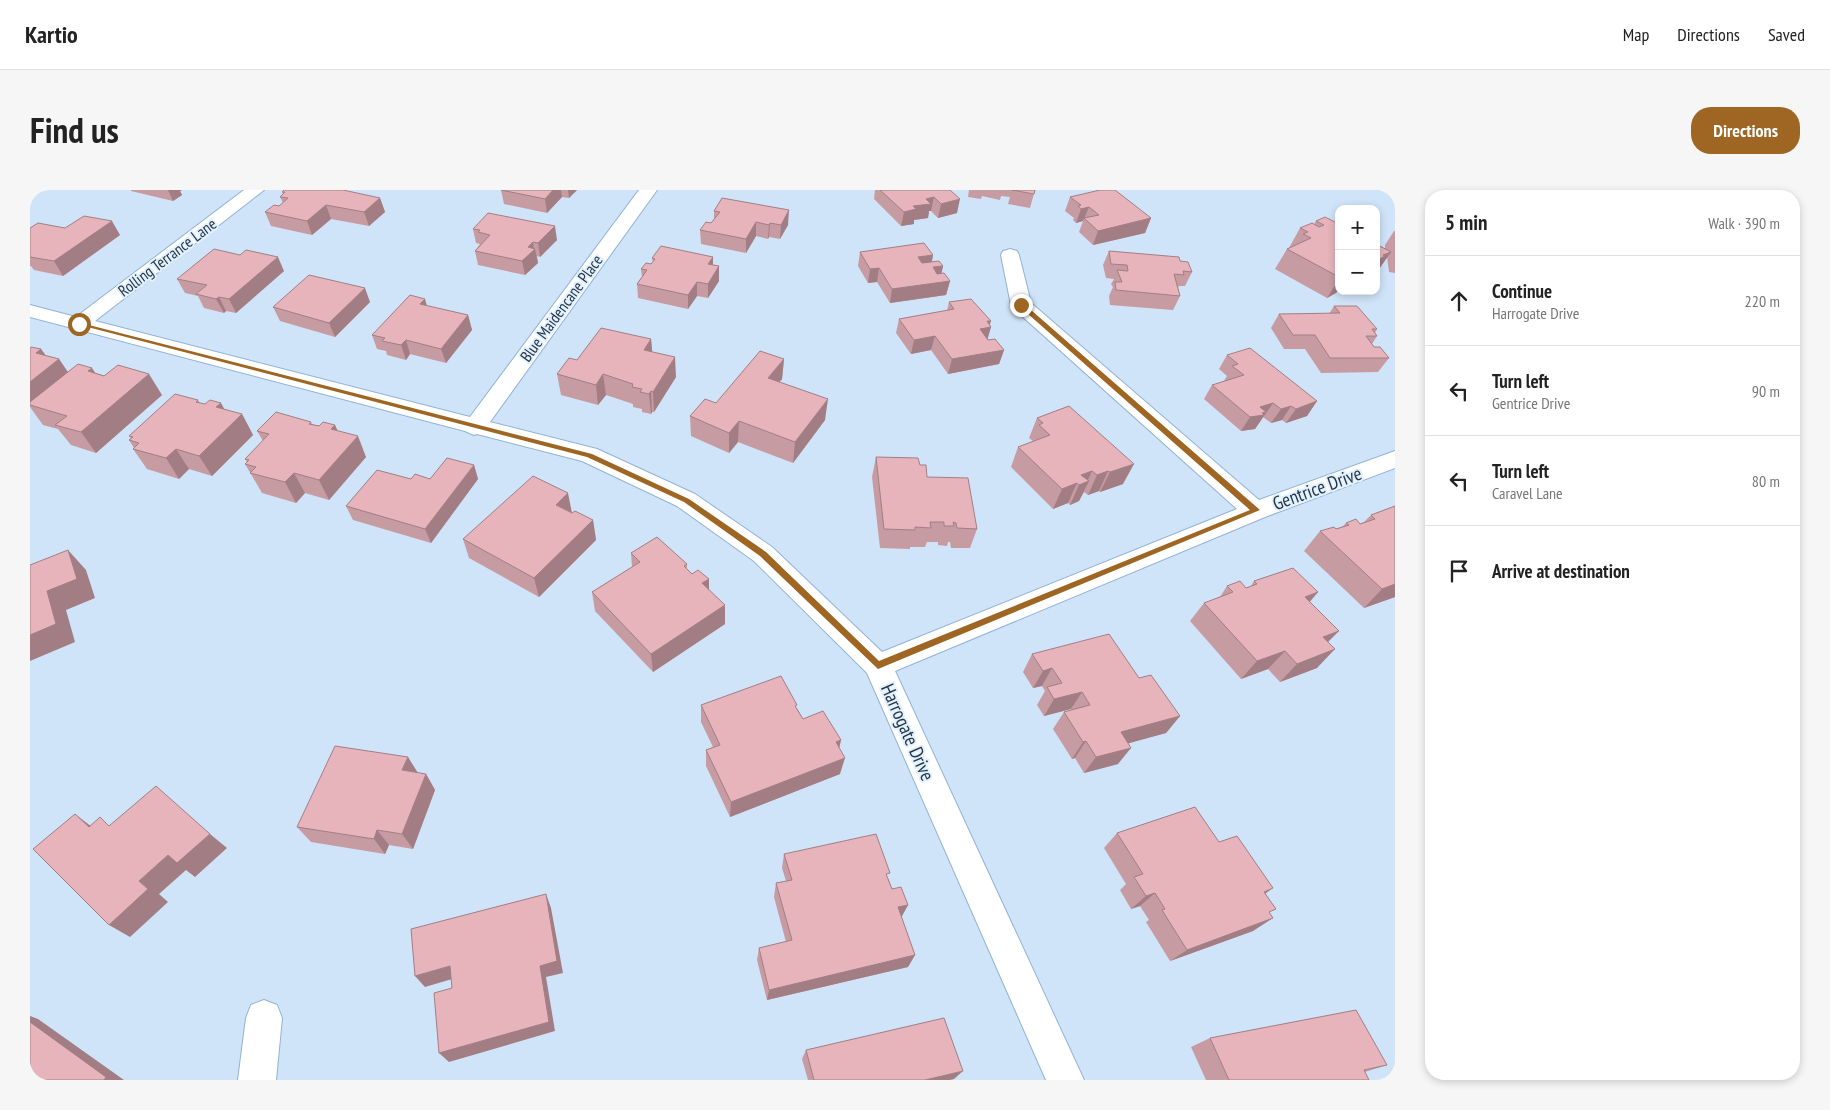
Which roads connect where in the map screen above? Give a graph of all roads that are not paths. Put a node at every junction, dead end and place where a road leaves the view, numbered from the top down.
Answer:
1 (255, 190) edge
2 (648, 190) edge
3 (1010, 255) dead end
4 (30, 312) edge
5 (79, 324) junction
6 (474, 427) junction
7 (1395, 459) edge
8 (1256, 510) junction
9 (878, 666) junction
10 (264, 1018) dead end
11 (257, 1080) edge
12 (1065, 1080) edge

1 - 5 street, Rolling Terrance Lane
2 - 6 street, Blue Maidencane Place
3 - 8 street
4 - 5 street, Harrogate Drive
5 - 6 street, Harrogate Drive
6 - 9 street, Harrogate Drive
7 - 8 street, Gentrice Drive
8 - 9 street, Gentrice Drive
9 - 12 street, Harrogate Drive
10 - 11 street

